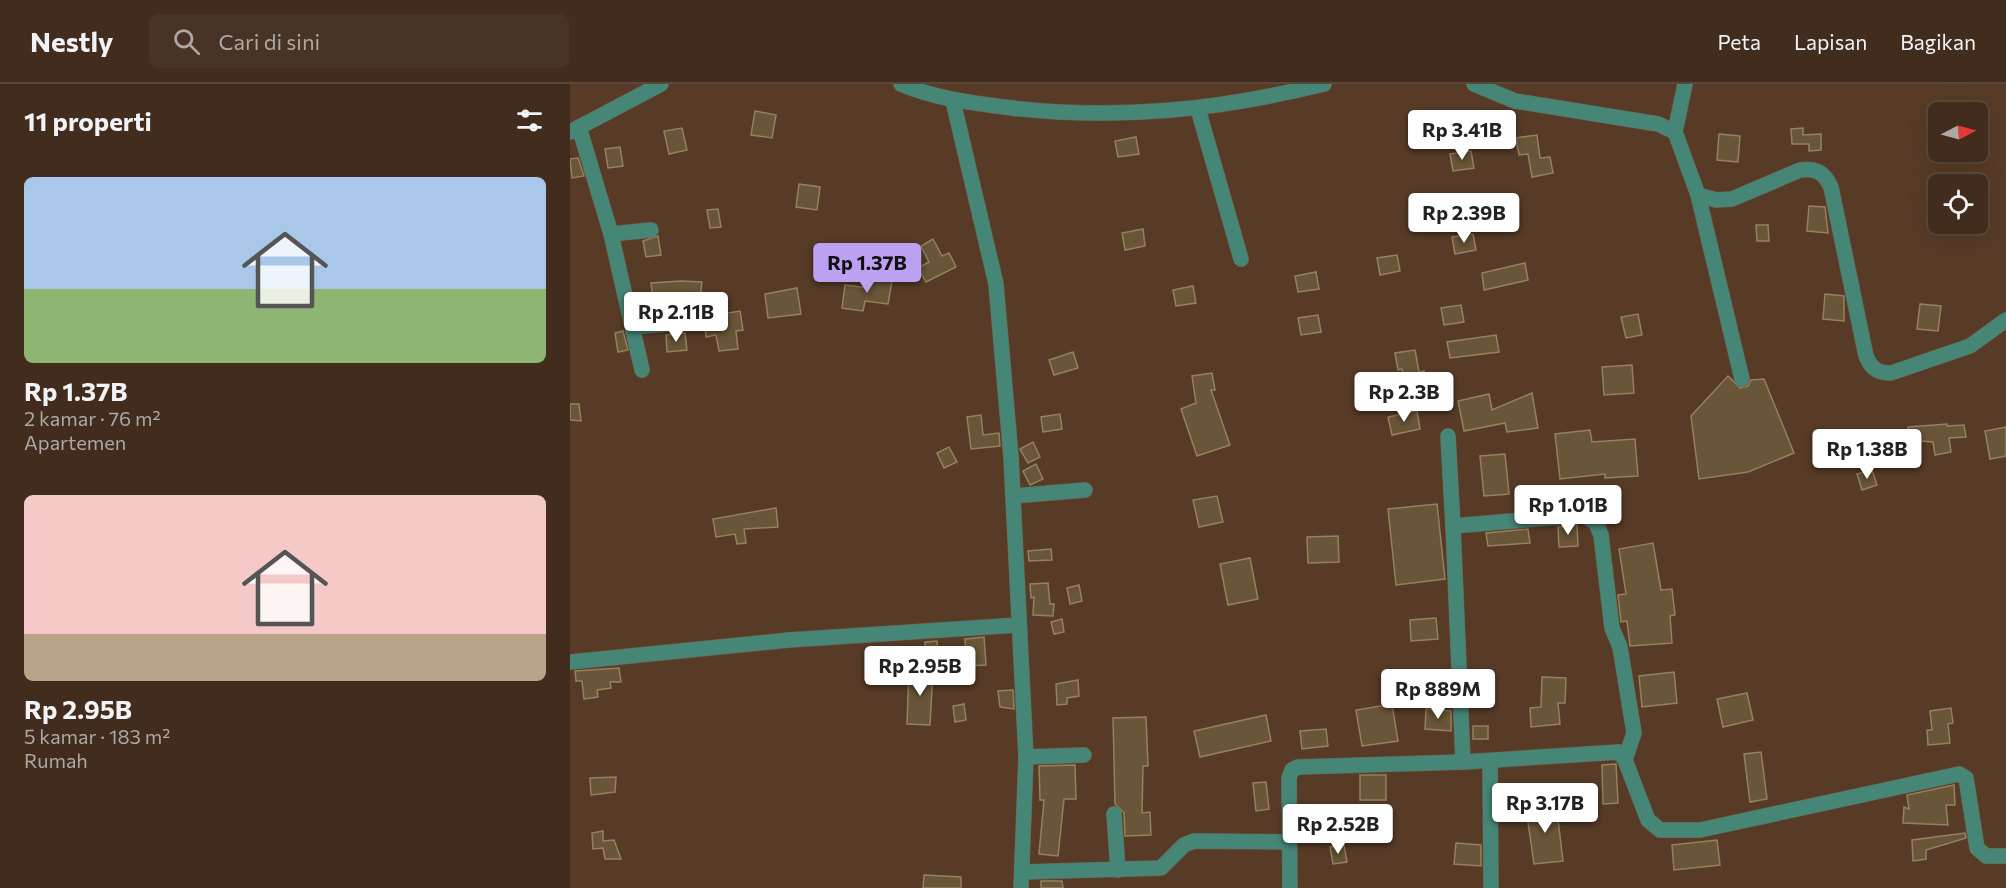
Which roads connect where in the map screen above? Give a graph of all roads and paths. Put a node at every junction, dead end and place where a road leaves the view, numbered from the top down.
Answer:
1 (660, 84) edge
2 (901, 84) edge
3 (1324, 84) edge
4 (1474, 84) edge
5 (1685, 84) edge
6 (953, 101) junction
7 (1198, 110) junction
8 (574, 130) edge
9 (1675, 132) junction
10 (1698, 195) junction
11 (651, 230) dead end
12 (611, 234) junction
13 (1240, 259) dead end
14 (2006, 320) edge
15 (690, 322) dead end
16 (633, 327) junction
17 (642, 370) dead end
18 (1742, 380) dead end
19 (1448, 436) dead end
20 (1085, 490) dead end
21 (1013, 496) junction
22 (1453, 526) junction
23 (1019, 625) junction
24 (570, 662) edge
25 (1084, 755) dead end
26 (1026, 757) junction
27 (1490, 760) junction
28 (1625, 760) junction
29 (1463, 762) junction
30 (1114, 814) dead end
31 (1290, 842) junction
32 (2006, 856) edge
33 (1118, 870) junction
34 (1022, 872) junction
35 (1021, 888) edge
36 (1290, 888) edge
37 (1491, 888) edge

1 - 8 street
2 - 6 street
3 - 7 street
4 - 9 street
5 - 9 street
6 - 7 street
6 - 21 street
7 - 13 street
8 - 12 street
9 - 10 street
10 - 14 street
10 - 18 street
11 - 12 street
12 - 16 street
15 - 16 street
16 - 17 street
19 - 22 street
20 - 21 street
21 - 23 street
22 - 28 street
22 - 29 street
23 - 24 street
23 - 26 street
25 - 26 street
26 - 34 street
27 - 28 street
27 - 29 street
27 - 37 street
28 - 32 street
29 - 31 street
30 - 33 street
31 - 33 street
31 - 36 street
33 - 34 street
34 - 35 street

